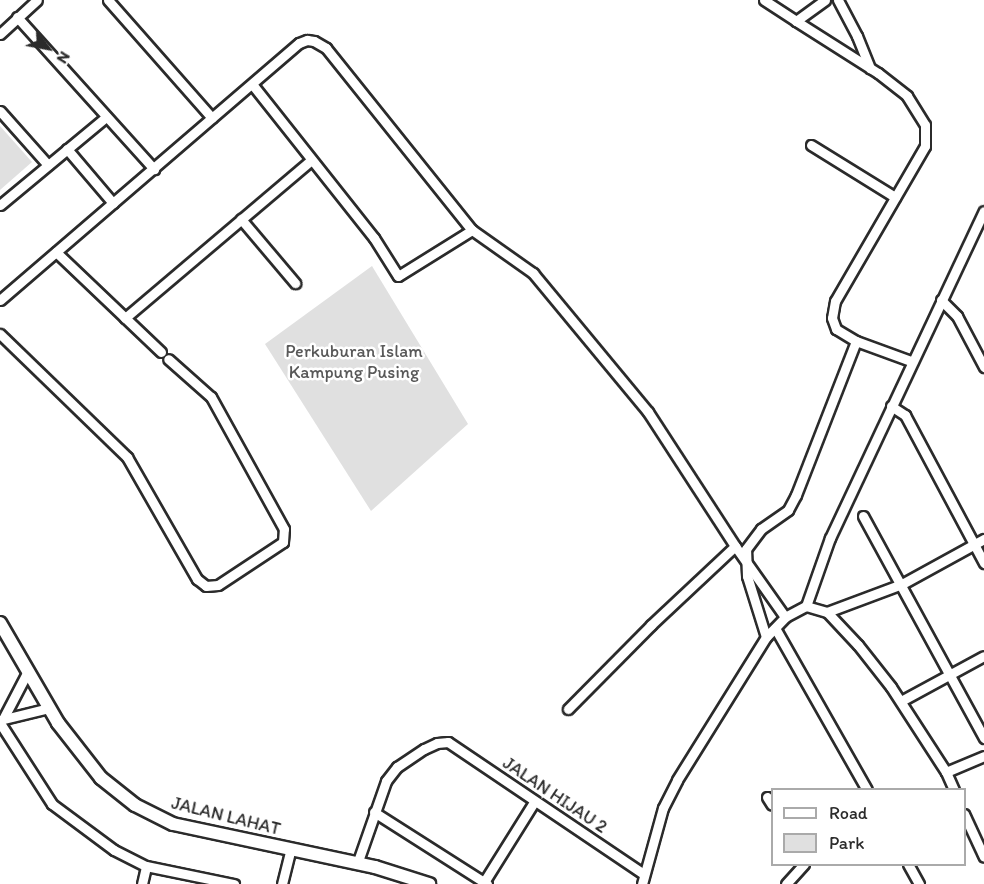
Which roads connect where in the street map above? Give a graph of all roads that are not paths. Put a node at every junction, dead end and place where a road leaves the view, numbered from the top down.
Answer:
1 (37, 0) edge
2 (108, 0) edge
3 (764, 0) edge
4 (825, 0) edge
5 (838, 0) edge
6 (17, 17) junction
7 (796, 21) junction
8 (0, 34) edge
9 (870, 69) junction
10 (252, 84) junction
11 (0, 111) edge
12 (106, 117) junction
13 (213, 118) junction
14 (811, 145) dead end
15 (67, 149) junction
16 (311, 160) junction
17 (48, 165) junction
18 (154, 169) junction
19 (895, 197) junction
20 (112, 203) junction
21 (0, 205) edge
22 (984, 211) edge
23 (241, 219) junction
24 (471, 230) junction
25 (56, 252) junction
26 (295, 283) dead end
27 (0, 300) edge
28 (941, 300) junction
29 (125, 318) junction
30 (0, 334) edge
31 (856, 341) junction
32 (911, 361) junction
33 (984, 368) edge
34 (891, 406) junction
35 (862, 516) dead end
36 (984, 539) edge
37 (974, 545) junction
38 (735, 546) junction
39 (746, 558) junction
40 (984, 562) edge
41 (902, 584) junction
42 (806, 606) junction
43 (827, 612) junction
44 (785, 617) junction
45 (0, 623) edge
46 (775, 628) junction
47 (766, 637) junction
48 (984, 656) edge
49 (27, 674) junction
50 (950, 674) junction
51 (901, 701) junction
52 (49, 708) junction
53 (568, 709) dead end
54 (1, 720) edge
55 (984, 738) edge
56 (984, 756) edge
57 (946, 772) junction
58 (866, 788) edge
59 (954, 788) edge
60 (534, 802) junction
61 (374, 812) junction
62 (966, 818) edge
63 (291, 851) junction
64 (984, 857) edge
65 (357, 864) junction
66 (146, 866) junction
67 (802, 866) edge
68 (909, 866) edge
69 (643, 879) edge
70 (485, 883) edge
71 (142, 884) edge
72 (234, 884) edge
73 (282, 884) edge
74 (429, 884) edge
75 (786, 884) edge
76 (919, 884) edge

1 - 6 street
2 - 13 street
3 - 7 street
4 - 7 street
5 - 9 street
6 - 8 street
6 - 12 street
7 - 9 street
9 - 19 street
10 - 13 street
10 - 16 street
10 - 24 street
11 - 17 street
12 - 15 street
12 - 18 street
13 - 18 street
14 - 19 street
15 - 17 street
15 - 20 street
16 - 23 street
16 - 24 street
17 - 21 street
18 - 20 street
19 - 31 street
20 - 25 street
22 - 28 street
23 - 26 street
23 - 29 street
24 - 38 street
25 - 27 street
25 - 29 street
28 - 32 street
28 - 33 street
29 - 30 street
31 - 32 street
31 - 39 street
32 - 34 street
34 - 37 street
34 - 42 street
35 - 41 street
36 - 37 street
37 - 40 street
37 - 41 street
38 - 39 street
38 - 53 street
39 - 44 street
39 - 47 street
41 - 43 street
41 - 50 street
42 - 43 street
42 - 44 street
43 - 51 street
44 - 46 street
45 - 49 main road, JALAN LAHAT
46 - 47 street
46 - 58 street
47 - 69 street
48 - 50 street
49 - 52 main road, JALAN LAHAT
49 - 54 street
50 - 51 street
50 - 55 street
51 - 57 street
52 - 54 street
52 - 63 main road, JALAN LAHAT
54 - 66 street
56 - 57 street
57 - 59 street
60 - 61 street, JALAN HIJAU 2
60 - 69 street, JALAN HIJAU 2
60 - 70 street
61 - 65 street
61 - 70 street
62 - 64 street
63 - 65 main road, JALAN LAHAT
63 - 73 street
65 - 74 main road, JALAN LAHAT
66 - 71 street
66 - 72 street
67 - 75 street
68 - 76 street

